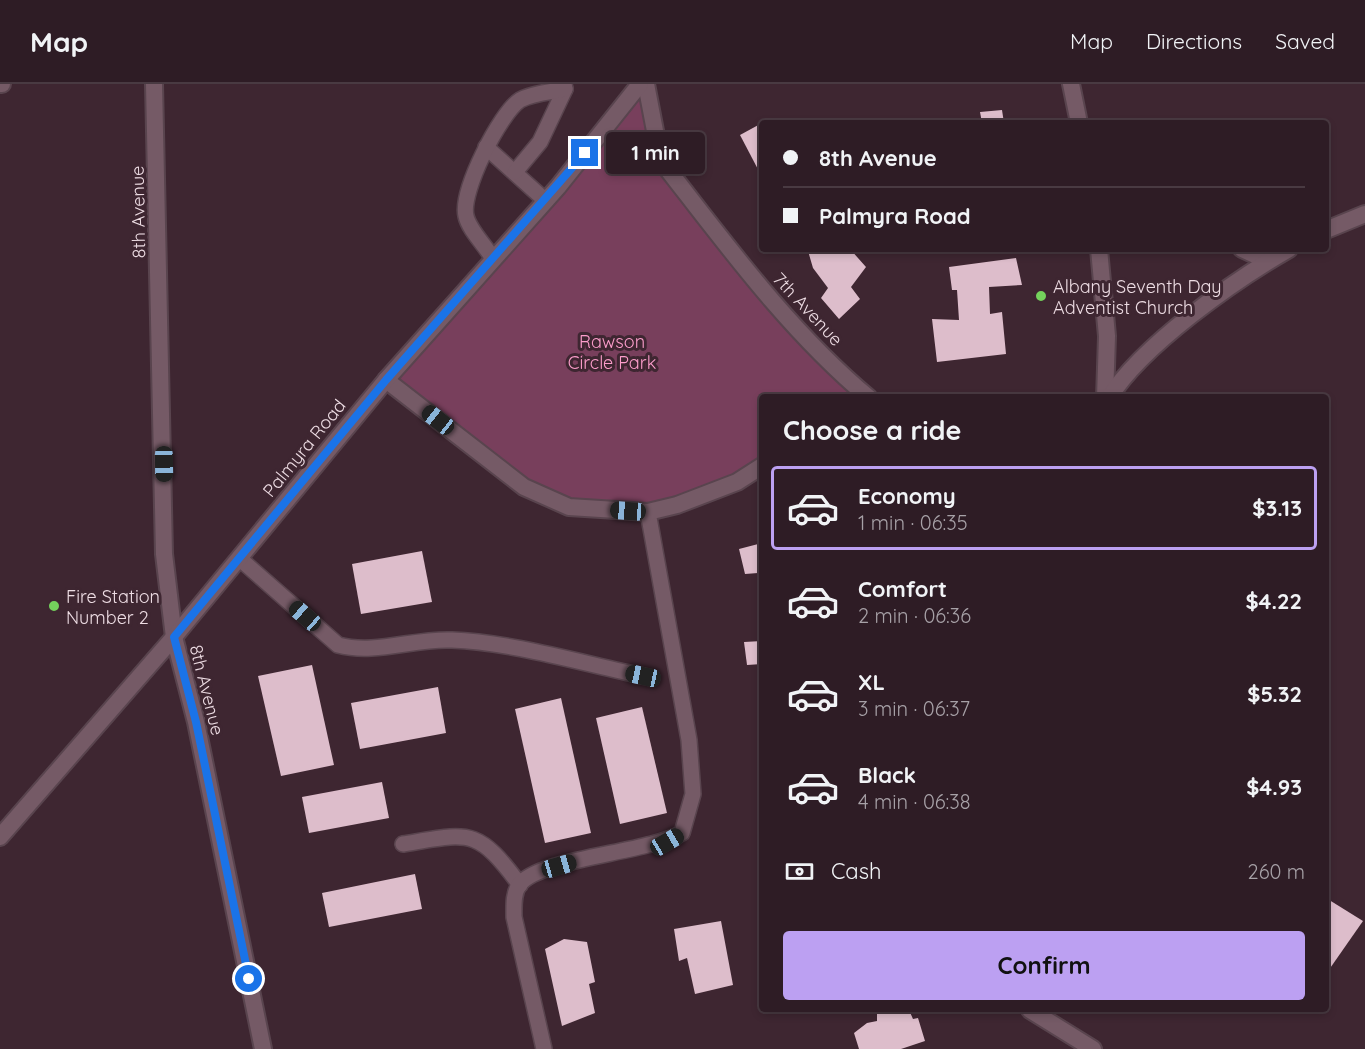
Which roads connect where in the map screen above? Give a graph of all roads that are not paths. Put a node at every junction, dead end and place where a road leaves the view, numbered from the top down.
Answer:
1 (154, 84) edge
2 (640, 84) edge
3 (646, 84) edge
4 (1071, 84) edge
5 (564, 87) edge
6 (1078, 120) edge
7 (486, 147) junction
8 (515, 172) junction
9 (546, 201) junction
10 (1365, 214) edge
11 (1329, 229) edge
12 (1099, 252) edge
13 (1248, 252) edge
14 (1284, 252) edge
15 (494, 259) junction
16 (1268, 261) junction
17 (386, 380) junction
18 (860, 394) edge
19 (1107, 394) edge
20 (1110, 394) edge
21 (759, 468) edge
22 (648, 512) junction
23 (239, 558) junction
24 (174, 637) junction
25 (643, 676) dead end
26 (0, 837) edge
27 (403, 844) dead end
28 (520, 885) junction
29 (1032, 1012) edge
30 (1069, 1042) edge
31 (263, 1049) edge
32 (544, 1049) edge
33 (1093, 1049) edge

1 - 24 street, 8th Avenue
2 - 9 street, Palmyra Road
3 - 18 street, 7th Avenue
4 - 6 street
5 - 7 lane
5 - 8 lane
7 - 8 lane
7 - 15 lane
8 - 9 lane
9 - 15 street, Palmyra Road
10 - 11 street
12 - 19 street
13 - 16 street
14 - 16 street
15 - 17 street, Palmyra Road
16 - 20 street
17 - 22 street
17 - 23 street, Palmyra Road
21 - 22 street
22 - 28 lane
23 - 24 street, Palmyra Road
23 - 25 lane
24 - 26 street, Palmyra Road
24 - 31 street, 8th Avenue
27 - 28 lane
28 - 32 lane
29 - 30 street
30 - 33 street

